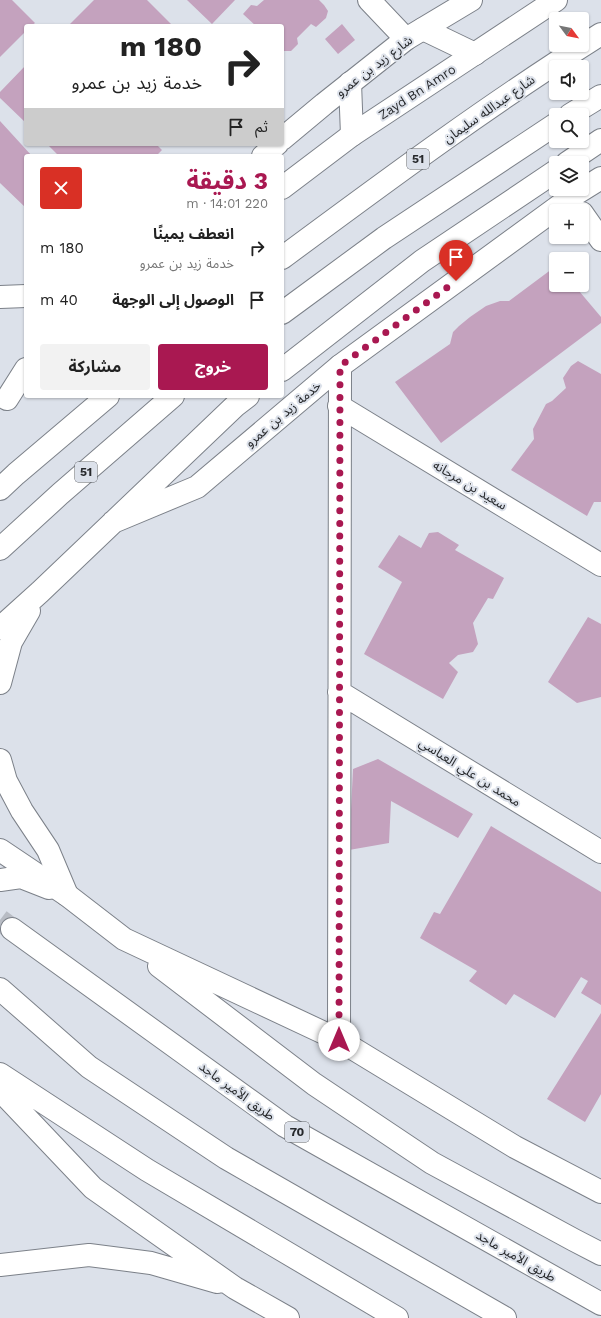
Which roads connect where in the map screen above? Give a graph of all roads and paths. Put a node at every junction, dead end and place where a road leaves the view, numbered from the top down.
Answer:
1 (369, 0) edge
2 (471, 0) edge
3 (556, 0) edge
4 (415, 34) junction
5 (601, 34) edge
6 (475, 54) junction
7 (350, 83) junction
8 (601, 96) edge
9 (581, 108) edge
10 (549, 129) edge
11 (352, 135) junction
12 (284, 137) edge
13 (601, 140) edge
14 (275, 146) edge
15 (265, 154) edge
16 (578, 156) edge
17 (549, 176) edge
18 (601, 178) edge
19 (284, 186) edge
20 (580, 204) edge
21 (589, 223) edge
22 (549, 226) edge
23 (601, 240) edge
24 (284, 257) edge
25 (24, 296) edge
26 (0, 297) edge
27 (284, 312) edge
28 (340, 366) junction
29 (284, 368) edge
30 (24, 372) edge
31 (24, 386) edge
32 (106, 398) edge
33 (171, 398) edge
34 (246, 398) edge
35 (4, 402) edge
36 (339, 406) junction
37 (0, 489) edge
38 (113, 522) junction
39 (0, 549) edge
40 (601, 564) edge
41 (40, 592) junction
42 (0, 628) edge
43 (0, 683) edge
44 (339, 692) junction
45 (0, 760) edge
46 (0, 850) edge
47 (601, 852) edge
48 (0, 880) edge
49 (67, 895) junction
50 (12, 929) tunnel mouth
51 (124, 939) junction
52 (0, 989) edge
53 (339, 1040) junction
54 (0, 1074) edge
55 (0, 1090) edge
56 (601, 1192) edge
57 (601, 1254) edge
58 (0, 1265) edge
59 (235, 1288) junction
60 (601, 1304) edge
61 (288, 1318) edge
62 (397, 1318) edge
63 (505, 1318) edge

1 - 4 main road
2 - 4 main road, شارع زيد بن عمرو
3 - 6 main road, Zayd Bn Amro
4 - 6 main road
4 - 7 main road, شارع زيد بن عمرو
5 - 24 main road, شارع عبدالله سليمان / 51
6 - 11 main road, Zayd Bn Amro
7 - 11 main road
7 - 12 main road, شارع زيد بن عمرو
8 - 9 main road
10 - 27 main road
11 - 19 main road, Zayd Bn Amro
13 - 16 main road
14 - 15 main road
17 - 29 main road
18 - 20 main road, خدمة زيد بن عمرو
21 - 23 main road
22 - 28 main road, خدمة زيد بن عمرو
25 - 26 main road
28 - 36 main road
28 - 38 main road, خدمة زيد بن عمرو
30 - 35 main road
31 - 35 main road
32 - 37 main road
33 - 39 main road, 51
34 - 38 main road
36 - 40 main road, سعيد بن مرجانه
36 - 44 main road
38 - 41 main road
41 - 42 main road
41 - 43 main road
44 - 47 main road, محمد بن علي العباسي
44 - 53 main road
45 - 49 main road
46 - 49 main road
48 - 49 main road
49 - 51 main road
50 - 60 main road, طريق الأمير ماجد / 70
51 - 53 main road
51 - 57 main road
52 - 63 main road
53 - 56 main road
54 - 62 main road
55 - 59 main road
58 - 59 main road
59 - 61 main road

